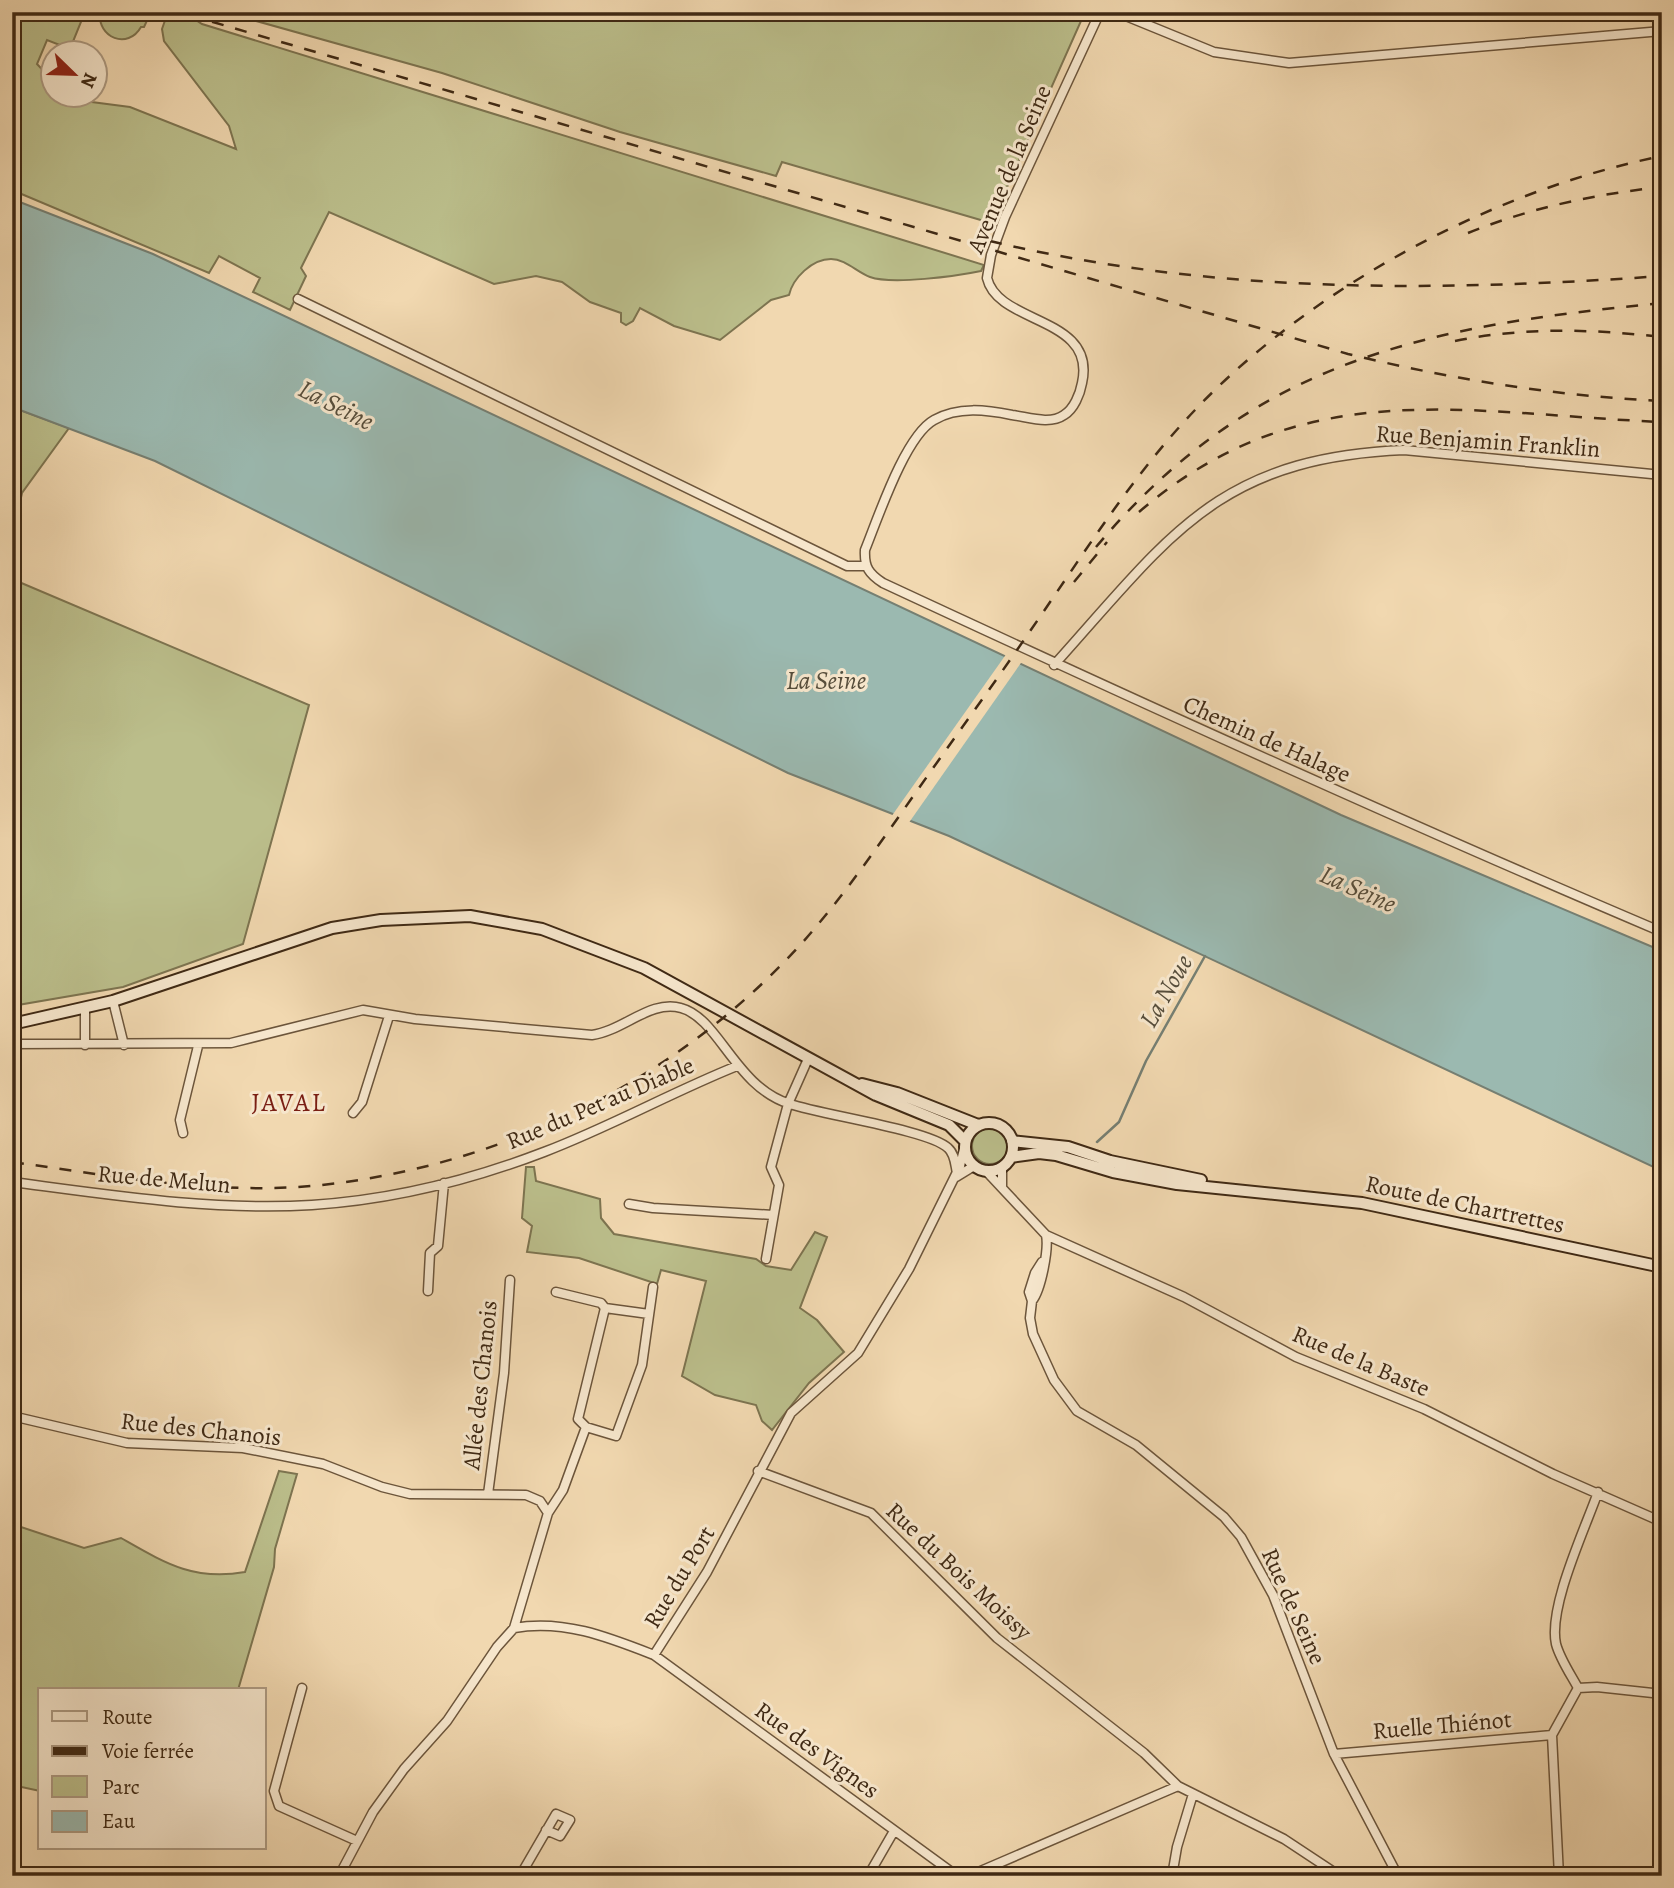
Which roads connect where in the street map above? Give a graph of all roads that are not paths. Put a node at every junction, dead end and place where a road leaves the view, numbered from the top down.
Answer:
1 (1100, 12) edge
2 (1116, 12) edge
3 (1662, 31) edge
4 (298, 299) dead end
5 (1662, 475) edge
6 (865, 566) junction
7 (1054, 665) junction
8 (1662, 932) edge
9 (113, 1001) junction
10 (85, 1009) junction
11 (389, 1016) junction
12 (12, 1024) edge
13 (12, 1044) edge
14 (85, 1045) junction
15 (124, 1045) junction
16 (198, 1046) junction
17 (808, 1059) junction
18 (737, 1066) junction
19 (852, 1082) junction
20 (788, 1104) junction
21 (353, 1113) dead end
22 (978, 1125) junction
23 (183, 1133) dead end
24 (1012, 1140) junction
25 (965, 1145) junction
26 (1010, 1157) junction
27 (974, 1166) junction
28 (1002, 1167) junction
29 (986, 1171) junction
30 (955, 1176) junction
31 (12, 1182) edge
32 (444, 1183) junction
33 (1002, 1188) junction
34 (1258, 1191) junction
35 (629, 1204) dead end
36 (313, 1205) joint
37 (774, 1215) junction
38 (1046, 1235) junction
39 (766, 1259) dead end
40 (1662, 1267) edge
41 (510, 1280) dead end
42 (653, 1286) dead end
43 (428, 1291) dead end
44 (556, 1292) dead end
45 (605, 1308) junction
46 (649, 1314) junction
47 (12, 1416) edge
48 (586, 1427) junction
49 (758, 1471) junction
50 (1598, 1492) junction
51 (488, 1494) junction
52 (548, 1513) junction
53 (1662, 1522) edge
54 (514, 1628) junction
55 (654, 1655) junction
56 (302, 1688) dead end
57 (1578, 1688) junction
58 (1662, 1694) edge
59 (1552, 1735) junction
60 (1335, 1754) junction
61 (1178, 1786) junction
62 (1193, 1794) junction
63 (546, 1830) dead end
64 (894, 1831) junction
65 (357, 1841) junction
66 (12, 1873) edge
67 (22, 1876) edge
68 (339, 1876) edge
69 (520, 1876) edge
70 (868, 1876) edge
71 (957, 1876) edge
72 (969, 1876) edge
73 (1172, 1876) edge
74 (1340, 1876) edge
75 (1398, 1876) edge
76 (1559, 1876) edge

1 - 6 street, Avenue de la Seine
2 - 3 street
4 - 6 street
5 - 7 street, Rue Benjamin Franklin
6 - 7 street, Chemin de Halage
7 - 8 street, Chemin de Halage
9 - 10 main road
9 - 15 street
9 - 17 main road
10 - 12 main road
10 - 14 street
11 - 16 street
11 - 18 street
11 - 21 street
13 - 14 street
14 - 15 street
15 - 16 street
16 - 23 street
17 - 19 main road
17 - 20 street
18 - 20 street
18 - 32 street, Rue du Pet au Diable
19 - 22 main road
19 - 25 main road
20 - 30 street
20 - 37 street
22 - 24 main road
22 - 25 main road
24 - 26 main road
24 - 34 main road, Route de Chartrettes
25 - 27 main road
25 - 30 street, Rue du Port
26 - 28 main road
26 - 34 main road, Route de Chartrettes
27 - 29 main road
27 - 30 street
28 - 29 main road
28 - 33 street
29 - 33 street
30 - 49 street, Rue du Port
31 - 36 street, Rue de Melun
32 - 36 street, Rue du Pet au Diable
32 - 43 street
33 - 38 street
34 - 40 main road, Route de Chartrettes
35 - 37 street
37 - 39 street
38 - 50 street, Rue de la Baste
38 - 60 street, Rue de Seine
41 - 51 street, Allée des Chanois
42 - 46 street
44 - 45 street
45 - 46 street
45 - 48 street
46 - 48 street
47 - 51 street, Rue des Chanois
48 - 52 street
49 - 55 street, Rue du Port
49 - 61 street, Rue du Bois Moissy
50 - 53 street, Rue de la Baste
50 - 57 street
51 - 52 street, Rue des Chanois
52 - 54 street
54 - 55 street, Rue du Port
54 - 65 street
55 - 64 street, Rue des Vignes
56 - 65 street
57 - 58 street
57 - 59 street
59 - 60 street, Ruelle Thiénot
59 - 76 street
60 - 75 street, Rue de Seine
61 - 62 street, Rue du Bois Moissy
61 - 72 street
62 - 73 street
62 - 74 street, Rue du Bois Moissy
63 - 69 street
64 - 70 street
64 - 71 street, Rue des Vignes
65 - 68 street
66 - 67 street

